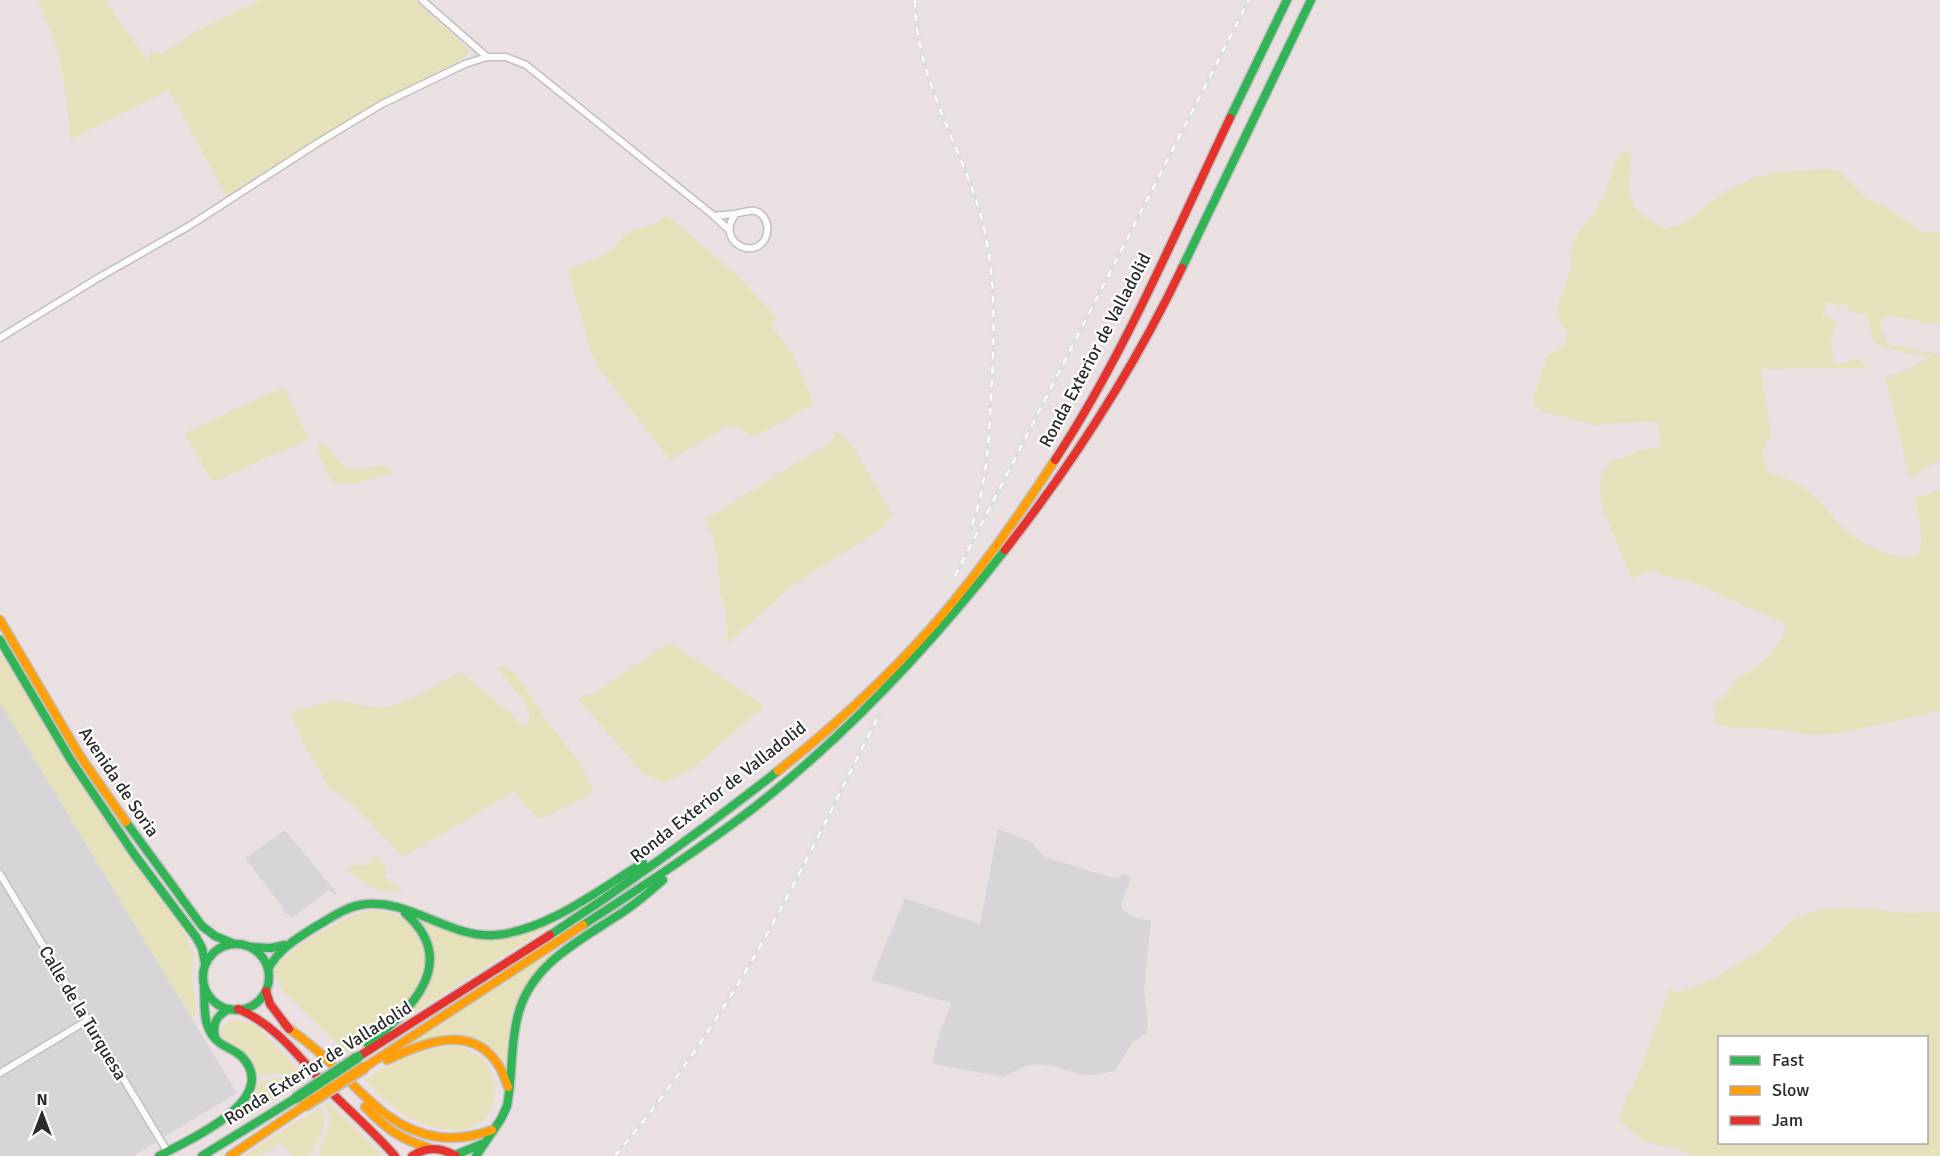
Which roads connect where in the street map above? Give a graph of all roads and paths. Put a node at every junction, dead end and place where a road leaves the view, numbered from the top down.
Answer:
1 (422, 0) edge
2 (1287, 0) edge
3 (1311, 0) edge
4 (487, 57) junction
5 (736, 214) junction
6 (714, 216) junction
7 (729, 230) junction
8 (0, 338) edge
9 (0, 620) edge
10 (0, 640) edge
11 (691, 837) junction
12 (677, 864) junction
13 (0, 874) edge
14 (389, 904) junction
15 (232, 943) junction
16 (291, 943) junction
17 (251, 947) junction
18 (205, 963) junction
19 (268, 969) junction
20 (204, 988) junction
21 (266, 991) junction
22 (233, 1009) junction
23 (88, 1020) junction
24 (285, 1025) junction
25 (216, 1040) junction
26 (361, 1062) junction
27 (0, 1073) edge
28 (509, 1090) junction
29 (300, 1102) junction
30 (495, 1128) junction
31 (482, 1144) junction
32 (429, 1148) junction
33 (163, 1154) edge
34 (202, 1156) edge
35 (230, 1156) edge
36 (396, 1156) edge
37 (412, 1156) edge
38 (455, 1156) edge
39 (476, 1156) edge

1 - 4 street
2 - 11 main road, Ronda Exterior de Valladolid
3 - 12 main road, Ronda Exterior de Valladolid
4 - 6 street
4 - 8 street
5 - 6 street
5 - 7 street
5 - 7 street
6 - 7 street
9 - 15 main road, Avenida de Soria
10 - 18 main road, Avenida de Soria
11 - 14 main road
11 - 26 main road, Ronda Exterior de Valladolid
12 - 26 main road, Ronda Exterior de Valladolid
12 - 28 main road
13 - 23 street, Calle de la Turquesa
14 - 16 main road
14 - 26 main road
15 - 17 main road
15 - 18 main road
16 - 17 main road
16 - 19 main road
17 - 19 main road
18 - 20 main road
19 - 21 main road
20 - 22 main road
20 - 25 main road
21 - 22 main road
21 - 24 main road
22 - 25 main road
22 - 36 main road
23 - 27 street
23 - 33 street, Calle de la Turquesa
24 - 30 main road
24 - 32 main road
25 - 33 main road
26 - 28 main road
26 - 29 main road, Ronda Exterior de Valladolid, bridge
28 - 30 main road
29 - 34 main road, Ronda Exterior de Valladolid
29 - 35 main road, Ronda Exterior de Valladolid
30 - 31 main road
31 - 38 main road
31 - 39 main road
32 - 37 main road
32 - 38 main road

